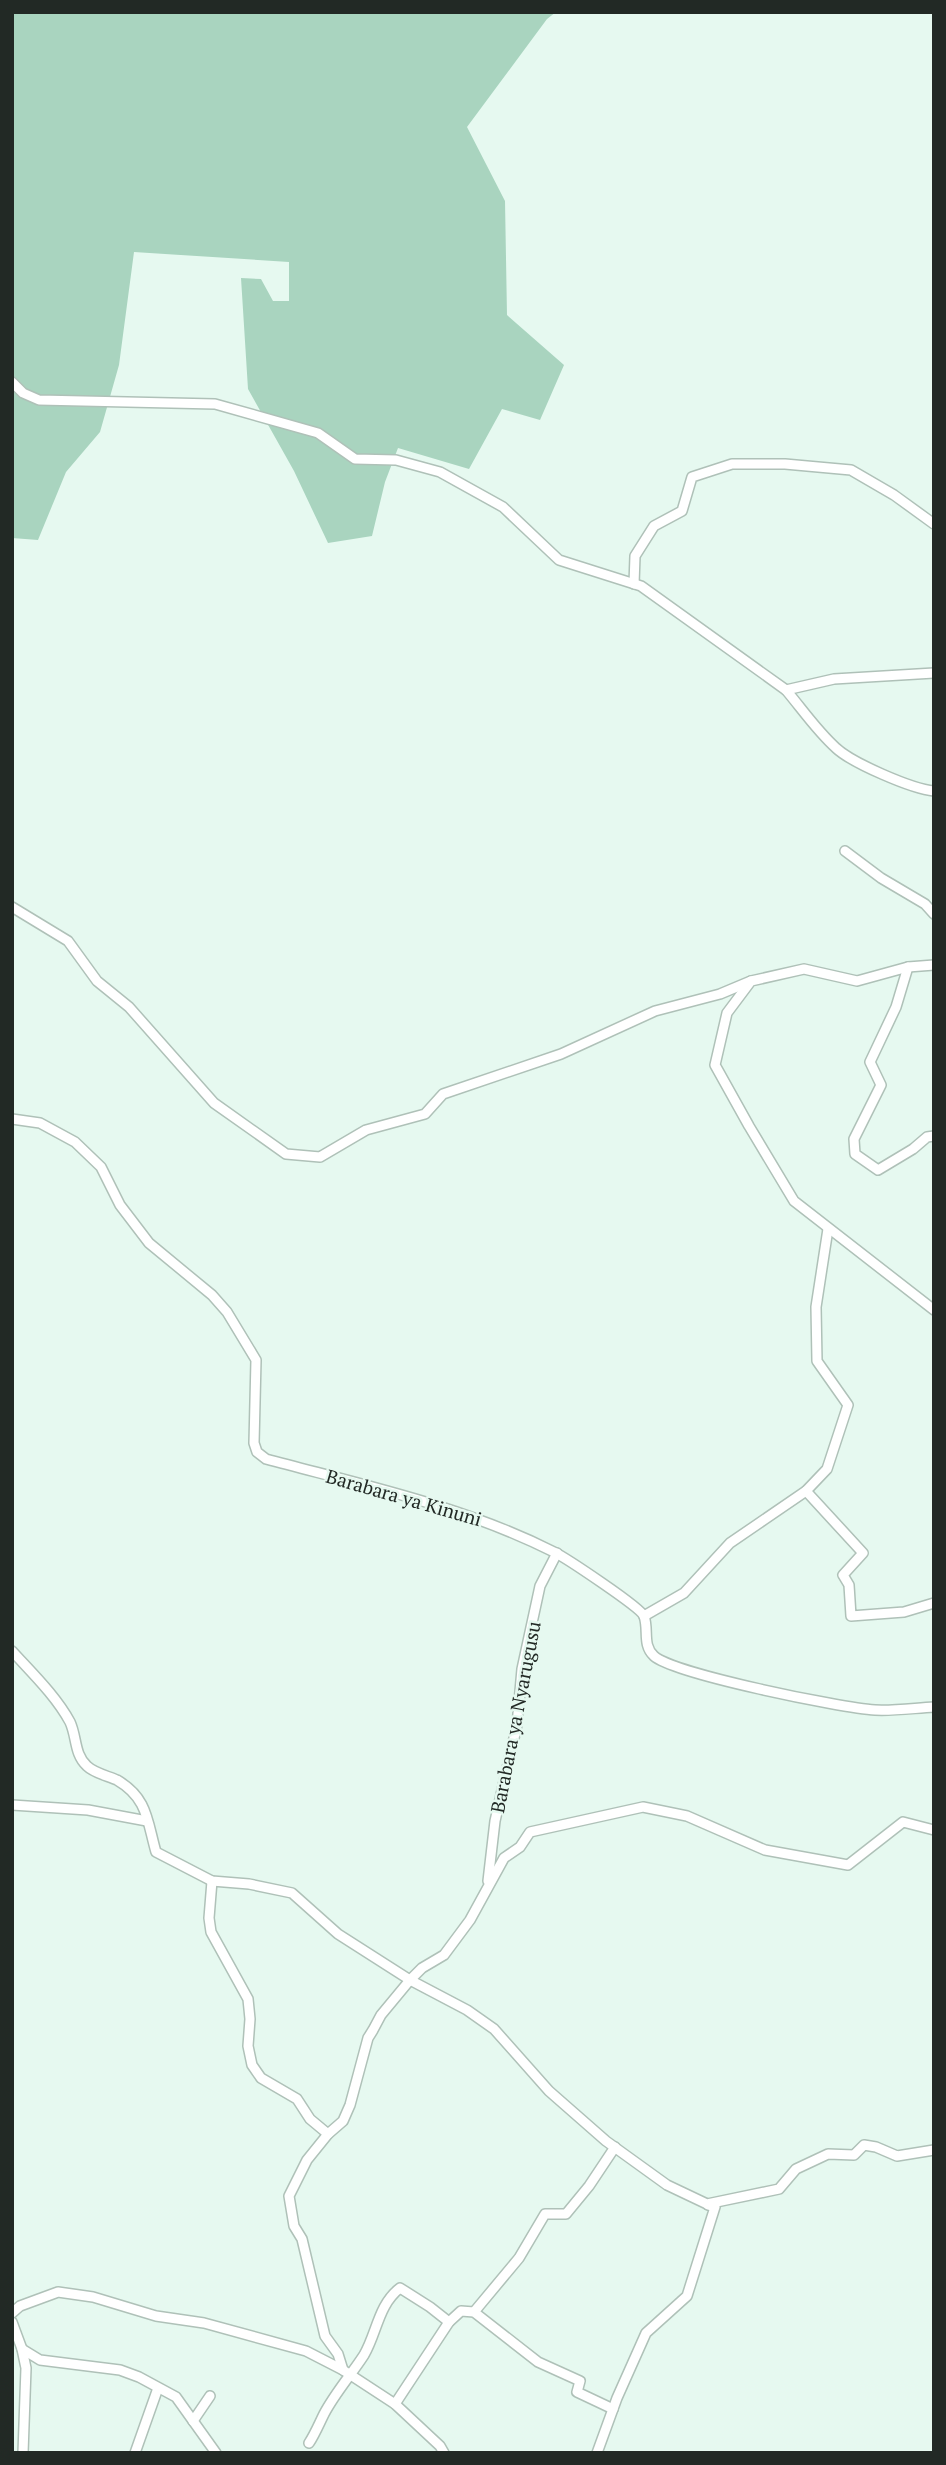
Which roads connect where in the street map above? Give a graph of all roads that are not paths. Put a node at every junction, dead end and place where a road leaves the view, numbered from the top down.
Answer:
1 (12, 382) edge
2 (934, 524) edge
3 (634, 584) junction
4 (920, 673) junction
5 (934, 673) edge
6 (934, 680) edge
7 (786, 690) junction
8 (934, 791) edge
9 (845, 851) dead end
10 (929, 902) edge
11 (12, 907) edge
12 (934, 914) edge
13 (934, 965) edge
14 (908, 967) junction
15 (751, 981) junction
16 (12, 1119) edge
17 (934, 1136) edge
18 (828, 1229) junction
19 (934, 1310) edge
20 (806, 1491) junction
21 (557, 1553) junction
22 (934, 1603) edge
23 (644, 1615) junction
24 (12, 1651) edge
25 (934, 1707) edge
26 (12, 1805) edge
27 (147, 1821) junction
28 (934, 1830) edge
29 (212, 1881) junction
30 (487, 1886) junction
31 (410, 1980) junction
32 (328, 2134) junction
33 (615, 2147) junction
34 (934, 2150) edge
35 (707, 2204) junction
36 (474, 2312) junction
37 (12, 2313) edge
38 (12, 2322) edge
39 (449, 2322) junction
40 (22, 2349) junction
41 (346, 2372) junction
42 (158, 2388) junction
43 (210, 2396) dead end
44 (395, 2404) junction
45 (613, 2409) junction
46 (193, 2421) junction
47 (309, 2443) dead end
48 (23, 2453) edge
49 (135, 2453) edge
50 (216, 2453) edge
51 (444, 2453) edge
52 (597, 2453) edge

1 - 3 street
2 - 3 street
3 - 7 street
4 - 5 street
4 - 6 street
4 - 7 street
7 - 8 street
9 - 10 street
10 - 12 street
11 - 15 street
13 - 14 street
14 - 15 street
14 - 17 street
15 - 18 street
16 - 21 street, Barabara ya Kinuni
18 - 19 street
18 - 20 street
20 - 22 street
20 - 23 street
21 - 23 street, Barabara ya Kinuni
21 - 30 street, Barabara ya Nyarugusu
23 - 25 street
24 - 27 street
26 - 27 street
27 - 29 street
28 - 30 street, Barabara ya Nyarugusu
29 - 31 street
29 - 32 street
30 - 31 street, Barabara ya Nyarugusu
31 - 32 street, Barabara ya Nyarugusu
31 - 33 street
32 - 41 street, Barabara ya Nyarugusu
33 - 35 street
33 - 36 street
34 - 35 street
35 - 45 street
36 - 39 street
36 - 45 street
37 - 41 street
38 - 40 street
39 - 41 street
39 - 44 street
40 - 42 street
40 - 48 street
41 - 44 street, Barabara ya Nyarugusu
41 - 47 street
42 - 46 street
42 - 49 street
43 - 46 street
44 - 51 street, Barabara ya Nyarugusu
45 - 52 street
46 - 50 street

